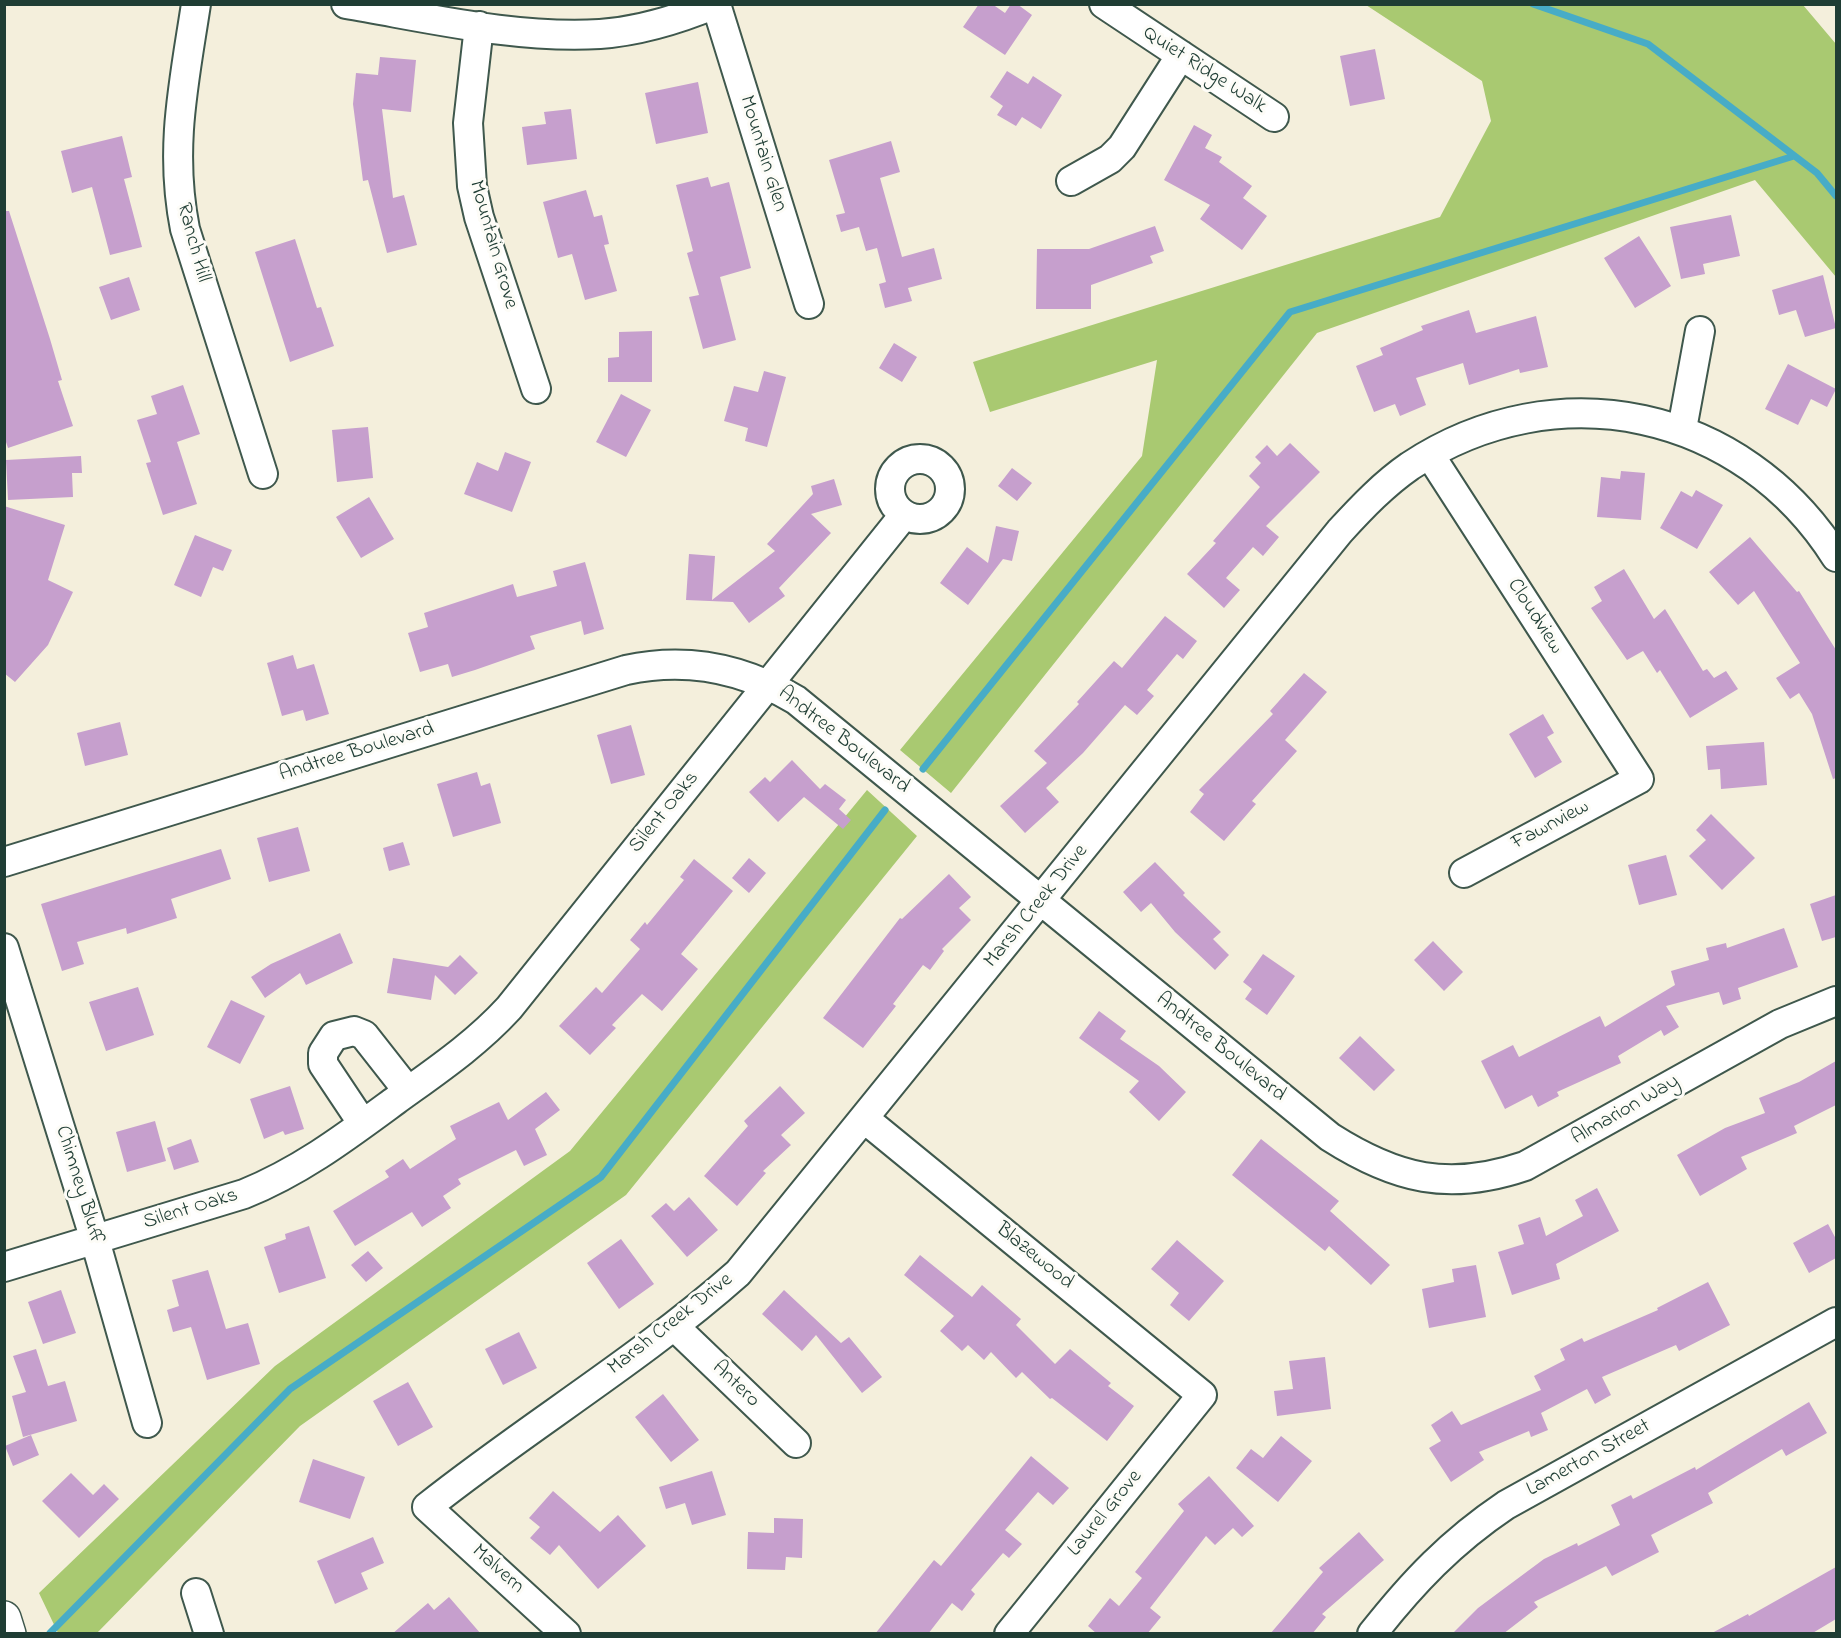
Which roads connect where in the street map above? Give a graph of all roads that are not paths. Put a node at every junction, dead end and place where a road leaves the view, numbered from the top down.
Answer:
1 (196, 4) edge
2 (346, 4) edge
3 (715, 4) edge
4 (1104, 4) edge
5 (479, 26) junction
6 (1181, 55) junction
7 (1274, 117) dead end
8 (1071, 182) dead end
9 (809, 304) dead end
10 (1700, 332) dead end
11 (536, 389) dead end
12 (1682, 429) junction
13 (1430, 455) junction
14 (263, 474) dead end
15 (904, 515) dead end
16 (1836, 557) edge
17 (768, 684) junction
18 (1639, 779) joint
19 (4, 862) edge
20 (1464, 873) dead end
21 (1042, 902) junction
22 (4, 948) edge
23 (1836, 1001) edge
24 (408, 1091) junction
25 (866, 1120) junction
26 (363, 1124) junction
27 (1403, 1174) joint
28 (95, 1240) junction
29 (4, 1267) edge
30 (1836, 1322) edge
31 (675, 1327) junction
32 (1202, 1395) joint
33 (147, 1423) dead end
34 (796, 1443) dead end
35 (427, 1507) joint
36 (196, 1593) dead end
37 (4, 1618) edge
38 (9, 1634) edge
39 (209, 1634) edge
40 (566, 1634) edge
41 (1009, 1634) edge
42 (1372, 1634) edge

1 - 14 street, Ranch Hill
2 - 5 street
3 - 5 street
3 - 9 street, Mountain Glen
4 - 6 street, Quiet Ridge Walk
5 - 11 street, Mountain Grove
6 - 7 street, Quiet Ridge Walk
6 - 8 street
10 - 12 street
12 - 13 street, Marsh Creek Drive
12 - 16 street, Marsh Creek Drive
13 - 18 street, Cloudview
13 - 21 street, Marsh Creek Drive
15 - 17 street, Silent Oaks
17 - 19 street, Andtree Boulevard
17 - 21 street, Andtree Boulevard
17 - 24 street, Silent Oaks
18 - 20 street, Fawnview
21 - 25 street, Marsh Creek Drive
21 - 27 street, Andtree Boulevard
22 - 28 street, Chimney Bluff
23 - 27 street, Almarion Way
24 - 26 street, Silent Oaks
24 - 26 street
25 - 31 street, Marsh Creek Drive
25 - 32 street, Blazewood
26 - 28 street, Silent Oaks
28 - 29 street, Silent Oaks
28 - 33 street, Chimney Bluff
30 - 42 street, Lamerton Street
31 - 34 street, Antero
31 - 35 street, Marsh Creek Drive
32 - 41 street, Laurel Grove
35 - 40 street, Malvern
36 - 39 street
37 - 38 main road

